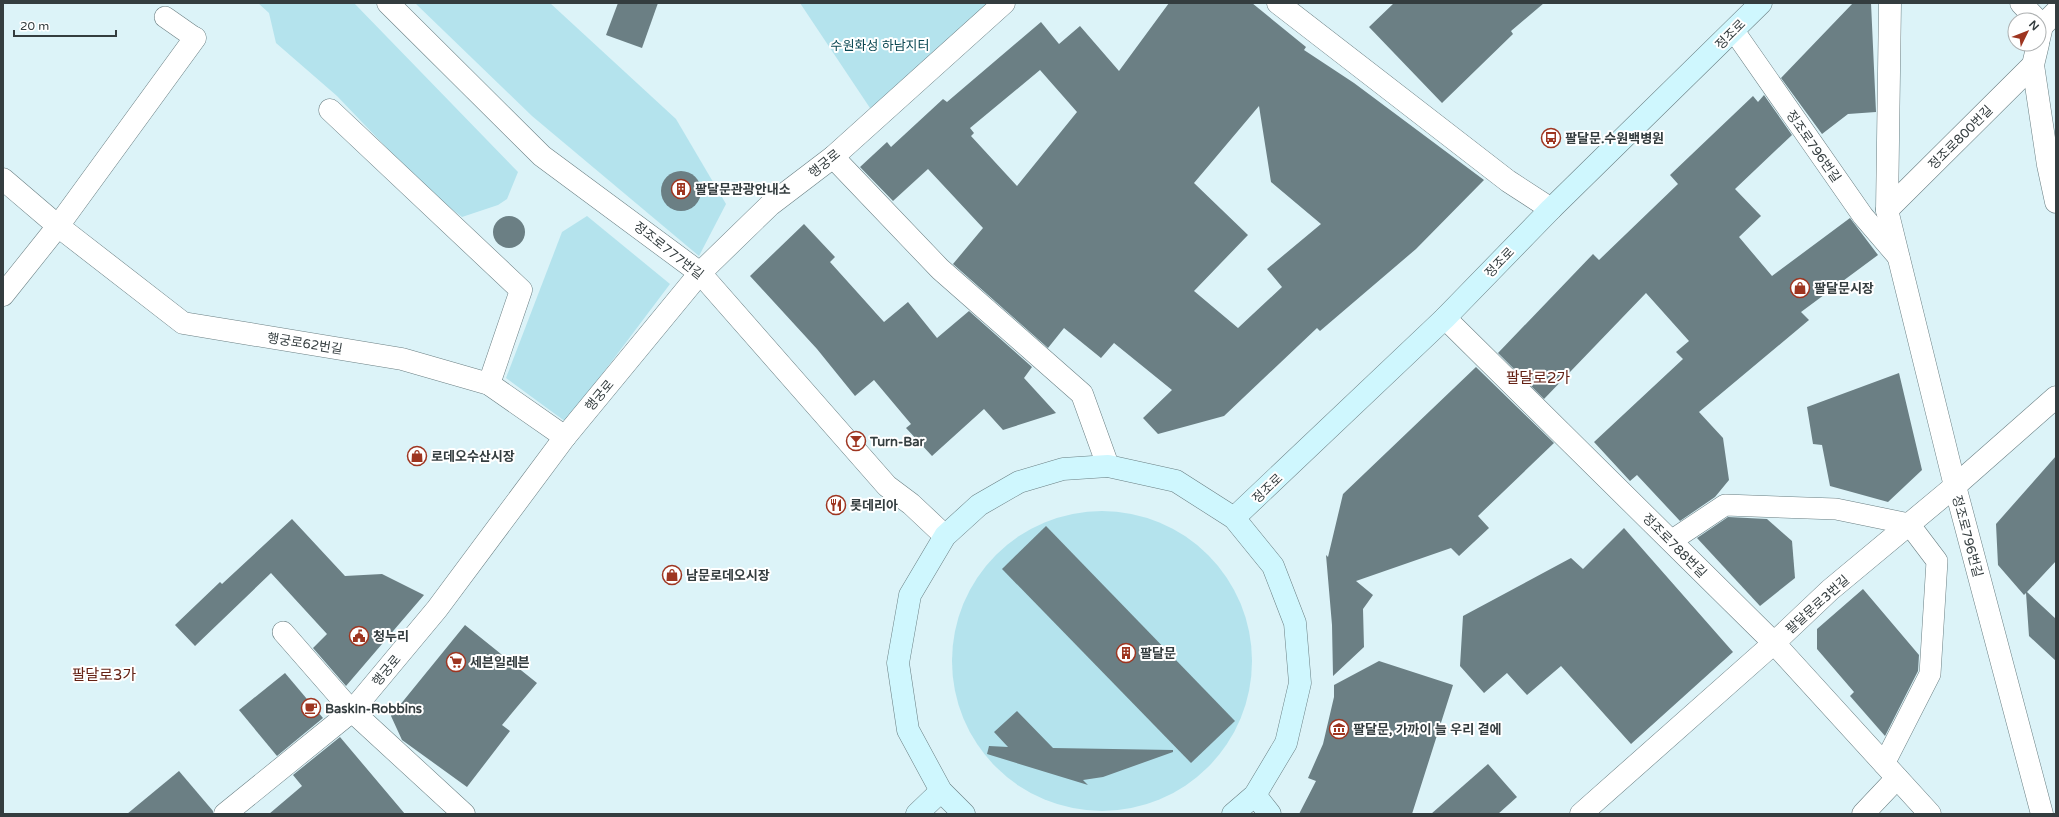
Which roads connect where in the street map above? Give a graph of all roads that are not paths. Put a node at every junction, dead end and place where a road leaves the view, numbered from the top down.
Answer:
1 (388, 3) edge
2 (1004, 3) edge
3 (1278, 3) edge
4 (1761, 3) edge
5 (1890, 3) edge
6 (2021, 3) edge
7 (2029, 12) edge
8 (165, 17) dead end
9 (1734, 31) junction
10 (195, 38) joint
11 (2037, 52) edge
12 (2033, 65) junction
13 (330, 110) dead end
14 (833, 157) junction
15 (3, 179) edge
16 (2056, 202) edge
17 (1550, 209) junction
18 (1888, 210) junction
19 (58, 226) junction
20 (1899, 258) junction
21 (700, 272) junction
22 (3, 295) edge
23 (1444, 318) junction
24 (489, 384) junction
25 (2056, 397) edge
26 (565, 436) junction
27 (1108, 466) junction
28 (1955, 486) junction
29 (1234, 518) junction
30 (1909, 524) junction
31 (945, 536) junction
32 (1671, 541) junction
33 (283, 632) dead end
34 (1774, 643) junction
35 (352, 711) junction
36 (1891, 771) junction
37 (941, 791) junction
38 (1255, 795) junction
39 (225, 814) edge
40 (464, 814) edge
41 (917, 814) edge
42 (964, 814) edge
43 (1233, 814) edge
44 (1270, 814) edge
45 (1581, 814) edge
46 (1863, 814) edge
47 (1930, 814) edge
48 (2042, 814) edge

1 - 21 street, 정조로777번길
2 - 14 street, 행궁로
3 - 17 street
4 - 9 street, 정조로
5 - 18 street
6 - 7 street
8 - 10 lane
9 - 17 street, 정조로
9 - 20 lane, 정조로796번길
10 - 19 street
11 - 12 street
12 - 16 street
12 - 18 street, 정조로800번길
13 - 24 street
14 - 21 street, 행궁로
14 - 27 street
15 - 19 street, 행궁로62번길
17 - 23 street, 정조로
18 - 20 street, 정조로796번길
19 - 22 street
19 - 24 street, 행궁로62번길
20 - 28 street, 정조로796번길
21 - 26 street, 행궁로
21 - 31 street, 정조로777번길
23 - 29 street, 정조로
23 - 32 street, 정조로788번길
24 - 26 street, 행궁로62번길
25 - 28 street, 팔달문로3번길
26 - 35 street, 행궁로
27 - 29 street
27 - 31 street
28 - 30 street, 팔달문로3번길
28 - 48 street, 정조로796번길
29 - 38 street
30 - 32 lane
30 - 34 street, 팔달문로3번길
30 - 36 lane
31 - 37 street
32 - 34 street, 정조로788번길
33 - 35 lane
34 - 36 street, 정조로788번길
34 - 45 street, 팔달문로3번길
35 - 39 street, 행궁로
35 - 40 street
36 - 46 street
36 - 47 street, 정조로788번길
37 - 41 street
37 - 42 street
38 - 43 street
38 - 44 street

